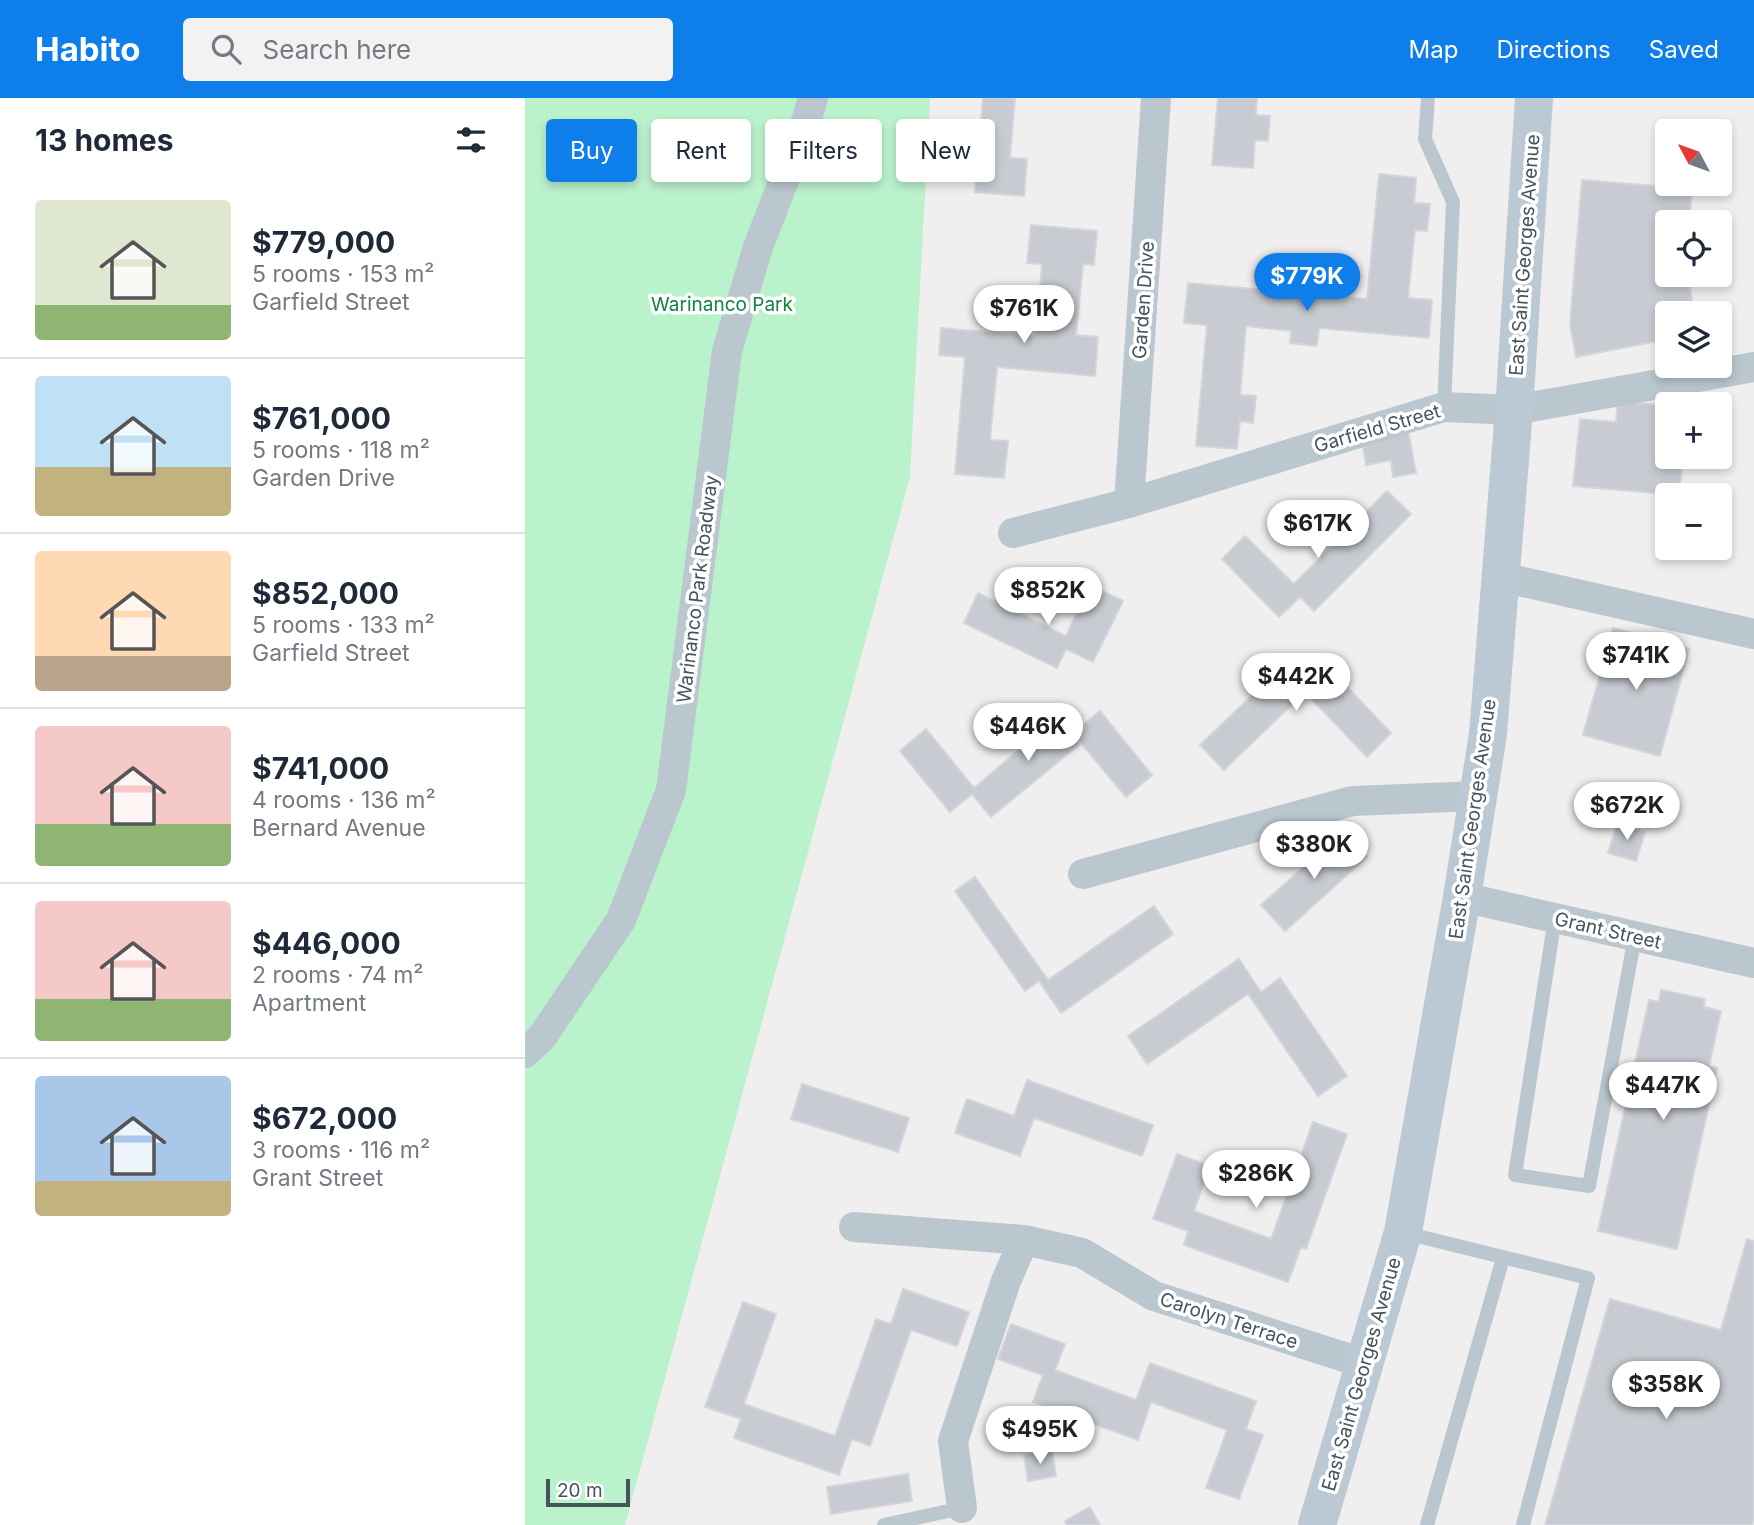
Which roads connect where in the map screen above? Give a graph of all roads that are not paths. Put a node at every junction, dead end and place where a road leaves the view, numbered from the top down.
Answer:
1 (813, 98) edge
2 (1156, 98) edge
3 (1428, 98) edge
4 (1534, 98) edge
5 (1754, 367) edge
6 (1444, 407) junction
7 (1514, 410) junction
8 (1129, 503) junction
9 (1013, 533) dead end
10 (1501, 577) junction
11 (1754, 634) edge
12 (1478, 796) junction
13 (1083, 874) dead end
14 (1462, 897) junction
15 (1555, 918) junction
16 (1635, 936) junction
17 (1754, 963) edge
18 (525, 1053) edge
19 (854, 1227) dead end
20 (1403, 1232) junction
21 (1024, 1240) junction
22 (1503, 1258) junction
23 (1363, 1363) junction
24 (962, 1507) joint
25 (884, 1525) edge
26 (1317, 1525) edge
27 (1427, 1525) edge
28 (1523, 1525) edge

1 - 18 street, Warinanco Park Roadway
2 - 8 street, Garden Drive
3 - 6 lane
4 - 7 main road, East Saint Georges Avenue
5 - 7 street, Garfield Street
6 - 7 street, Garfield Street
6 - 8 street, Garfield Street
7 - 10 main road, East Saint Georges Avenue
8 - 9 street, Garfield Street
10 - 11 street
10 - 12 main road, East Saint Georges Avenue
12 - 13 street
12 - 14 main road, East Saint Georges Avenue
14 - 15 street, Grant Street
14 - 20 main road, East Saint Georges Avenue
15 - 16 street, Grant Street
15 - 16 lane
16 - 17 street, Grant Street
19 - 21 street, Carolyn Terrace
20 - 22 lane
20 - 23 main road, East Saint Georges Avenue
21 - 23 street, Carolyn Terrace
21 - 24 street
22 - 27 lane
22 - 28 lane
23 - 26 main road, East Saint Georges Avenue
24 - 25 lane

